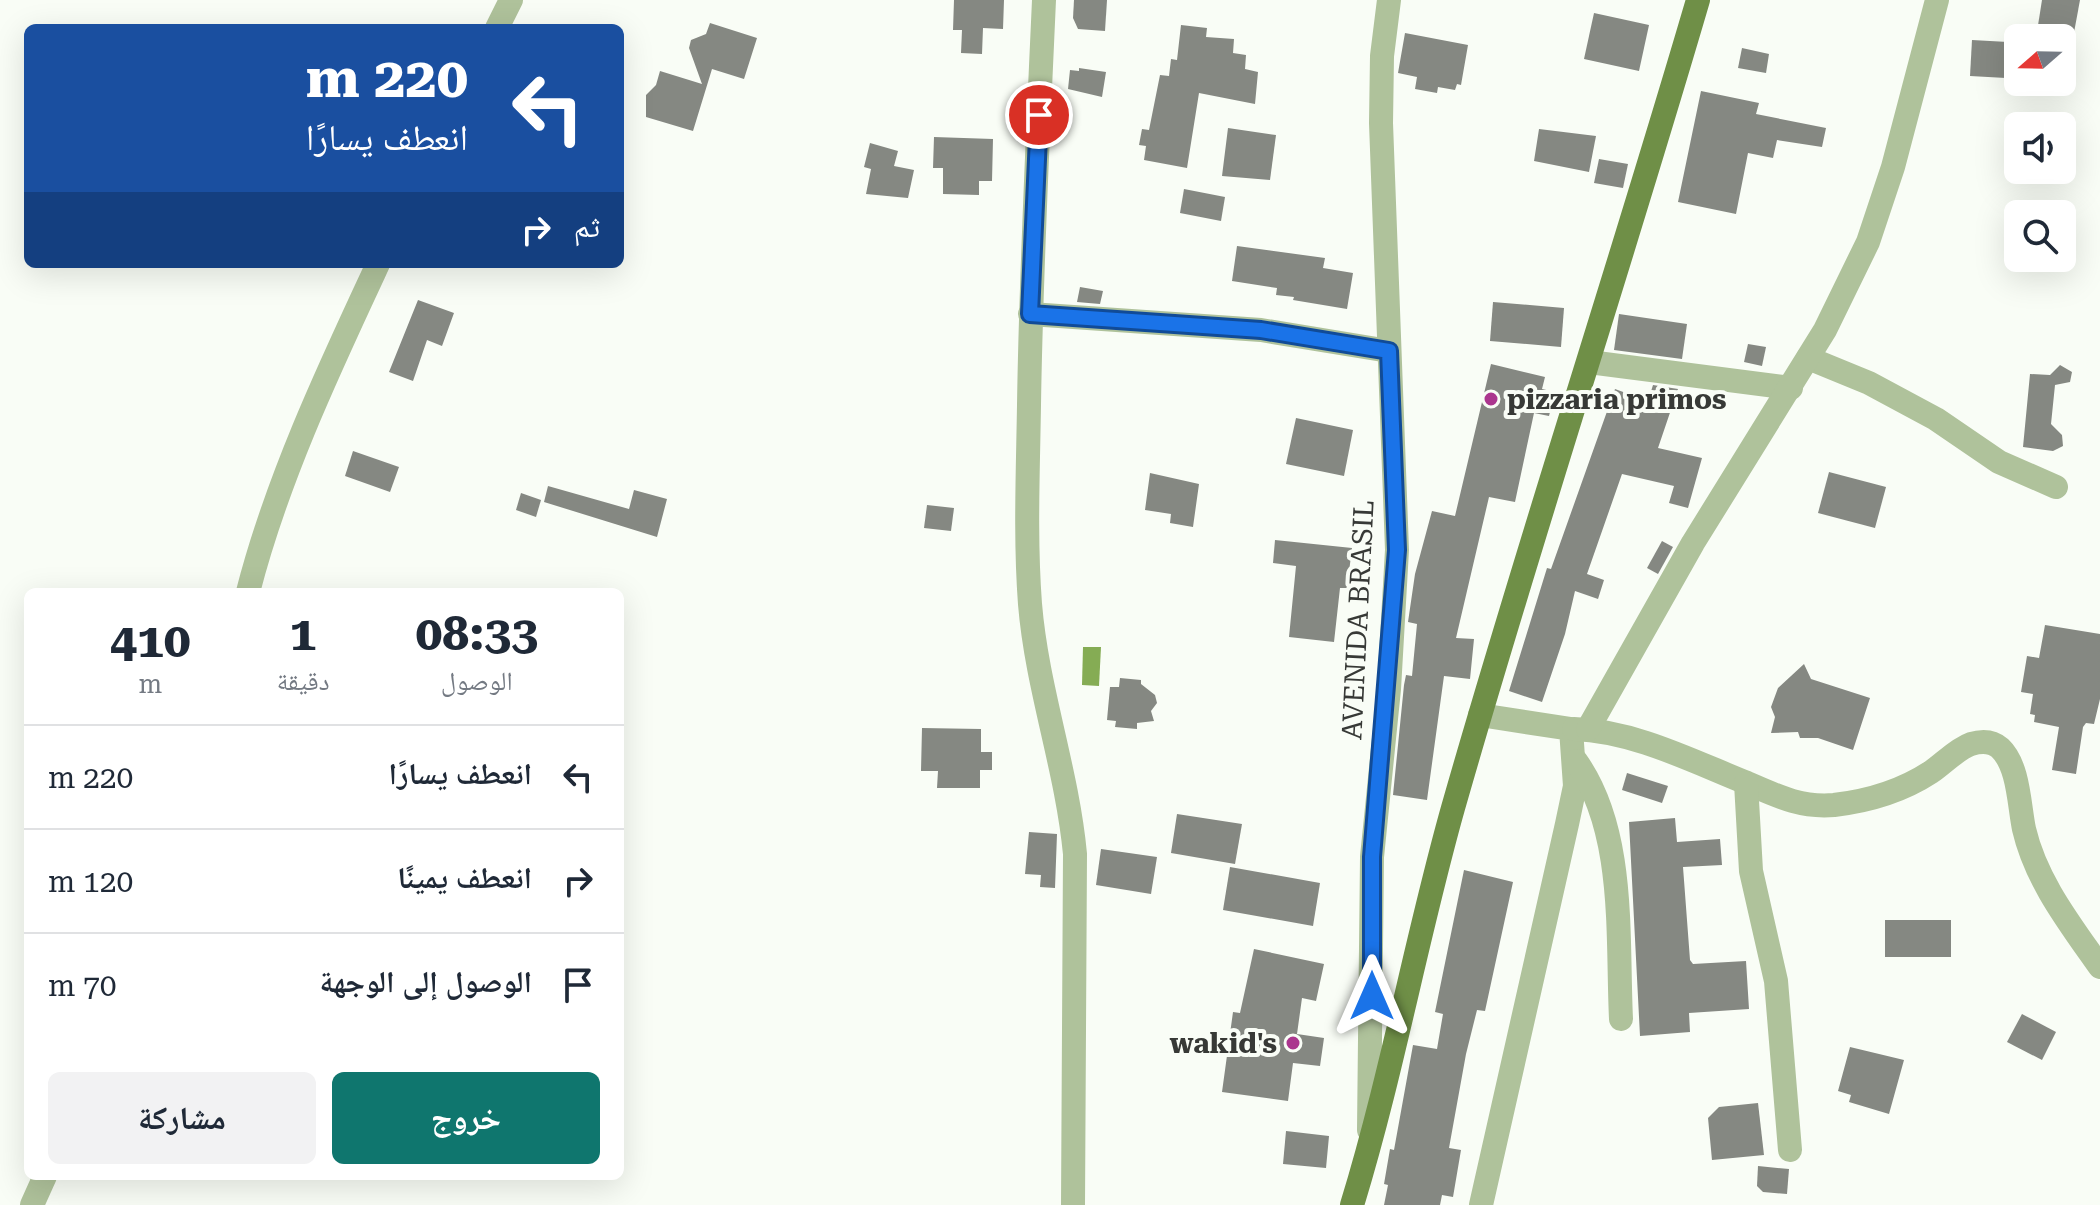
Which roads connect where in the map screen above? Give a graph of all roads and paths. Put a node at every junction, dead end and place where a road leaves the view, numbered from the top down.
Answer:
1 (511, 0) edge
2 (1044, 0) edge
3 (1389, 0) edge
4 (1698, 0) edge
5 (1937, 0) edge
6 (499, 24) edge
7 (376, 268) edge
8 (1030, 314) junction
9 (1389, 351) junction
10 (1808, 358) junction
11 (1589, 362) junction
12 (1791, 388) junction
13 (2056, 487) dead end
14 (249, 588) edge
15 (1480, 715) junction
16 (1580, 729) junction
17 (1575, 760) junction
18 (1746, 783) junction
19 (2100, 967) edge
20 (1621, 1019) dead end
21 (1369, 1148) junction
22 (1790, 1150) dead end
23 (43, 1180) edge
24 (32, 1205) edge
25 (1073, 1205) edge
26 (1352, 1205) edge
27 (1481, 1205) edge

1 - 6 street
2 - 8 street
3 - 9 street, AVENIDA BRASIL
4 - 11 main road
5 - 10 street
7 - 14 street
8 - 9 street
8 - 25 street
9 - 21 street, AVENIDA BRASIL
10 - 12 street
10 - 13 street
11 - 12 street
11 - 15 main road
12 - 16 street
15 - 16 street
15 - 21 main road
16 - 17 street
16 - 18 street
17 - 20 street
17 - 27 street
18 - 19 street
18 - 22 street
21 - 26 main road
23 - 24 street

